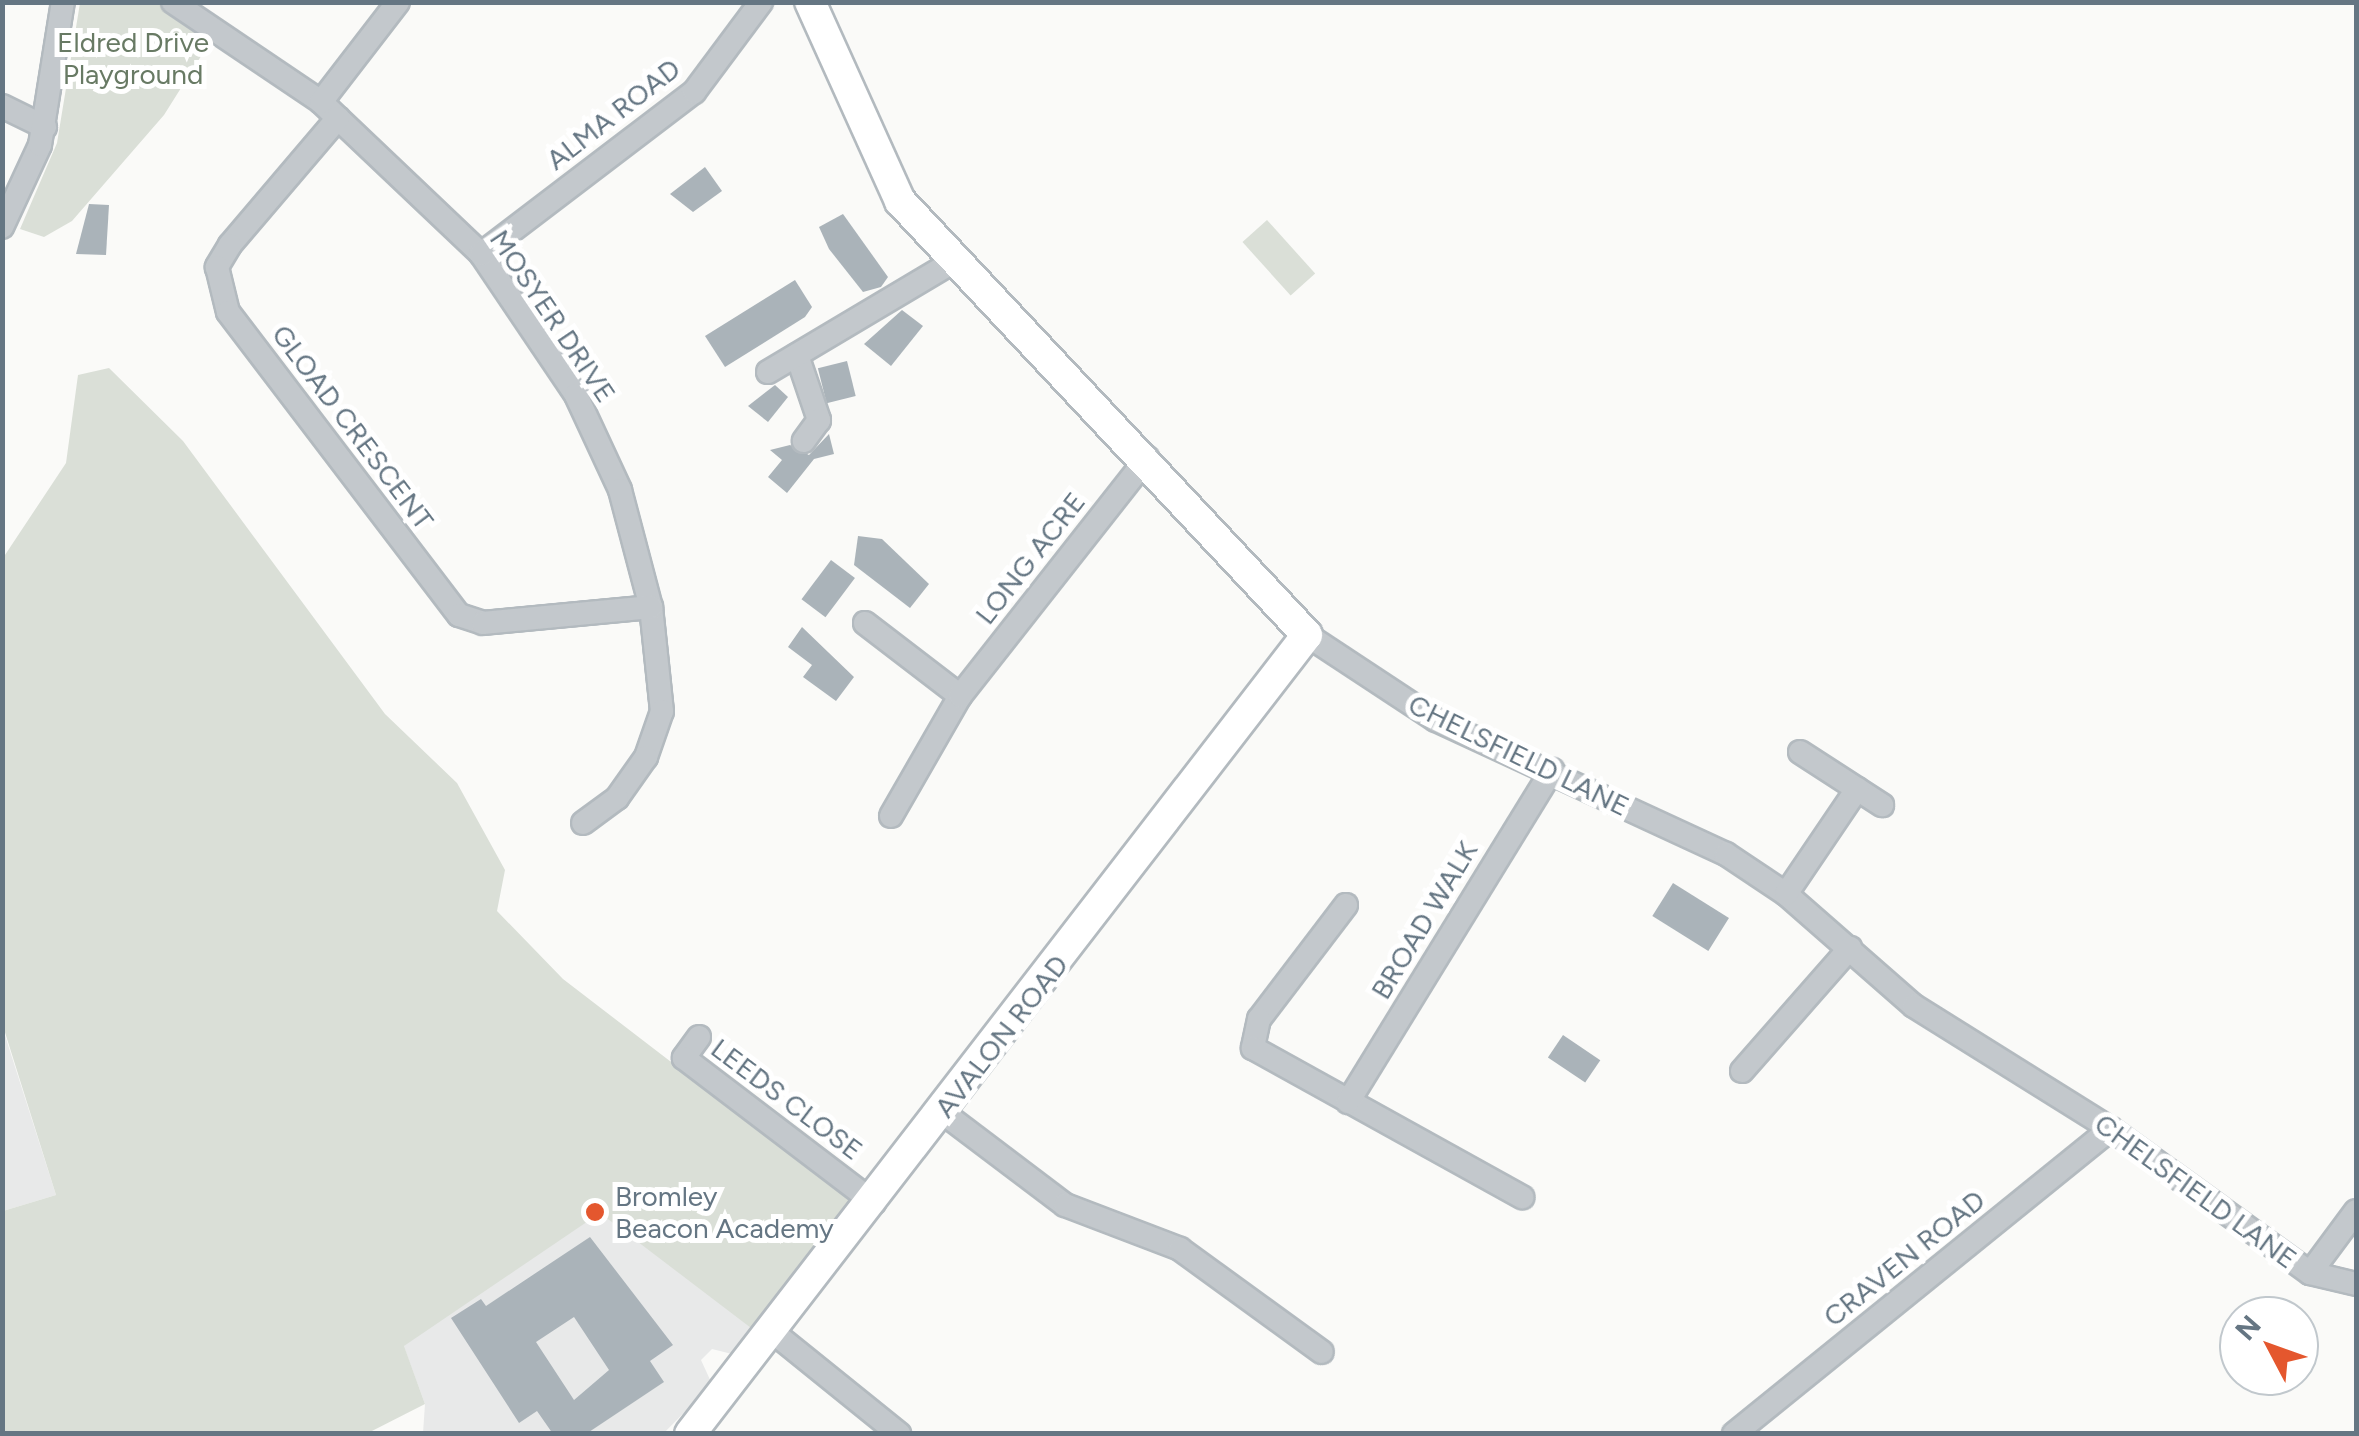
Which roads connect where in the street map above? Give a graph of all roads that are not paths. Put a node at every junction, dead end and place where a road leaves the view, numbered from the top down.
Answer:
1 (63, 2) edge
2 (398, 2) edge
3 (761, 2) edge
4 (810, 2) edge
5 (181, 4) edge
6 (2, 106) edge
7 (330, 110) junction
8 (45, 127) junction
9 (2, 226) edge
10 (481, 254) junction
11 (951, 263) junction
12 (797, 354) junction
13 (768, 372) dead end
14 (804, 441) dead end
15 (1147, 458) junction
16 (651, 608) junction
17 (865, 623) dead end
18 (1308, 635) junction
19 (960, 696) junction
20 (1800, 752) dead end
21 (1552, 770) junction
22 (1857, 788) junction
23 (1882, 805) dead end
24 (891, 816) dead end
25 (582, 823) dead end
26 (1786, 894) junction
27 (1346, 905) dead end
28 (1850, 948) junction
29 (699, 1037) dead end
30 (1742, 1071) dead end
31 (1348, 1102) junction
32 (942, 1112) junction
33 (2112, 1129) junction
34 (1522, 1197) dead end
35 (874, 1202) junction
36 (2356, 1211) edge
37 (2310, 1273) junction
38 (2356, 1284) edge
39 (774, 1334) junction
40 (1322, 1352) dead end
41 (690, 1434) edge
42 (899, 1434) edge
43 (1734, 1434) edge

1 - 8 street
2 - 7 street, GLOAD CRESCENT
3 - 10 street, ALMA ROAD
4 - 11 street, CHELSFIELD LANE
5 - 7 street, MOSYER DRIVE
6 - 8 street
7 - 10 street, MOSYER DRIVE
7 - 16 street, GLOAD CRESCENT
8 - 9 street
10 - 16 street, MOSYER DRIVE
11 - 12 street
11 - 15 street, CHELSFIELD LANE
12 - 13 street
12 - 14 street
15 - 18 street, CHELSFIELD LANE
15 - 19 street, LONG ACRE
16 - 25 street, MOSYER DRIVE
17 - 19 street
18 - 21 street, CHELSFIELD LANE
18 - 32 street, AVALON ROAD
19 - 24 street, LONG ACRE
20 - 22 street
21 - 26 street, CHELSFIELD LANE
21 - 31 street, BROAD WALK
22 - 23 street
22 - 26 street
26 - 28 street, CHELSFIELD LANE
27 - 31 street
28 - 30 street
28 - 33 street, CHELSFIELD LANE
29 - 35 street, LEEDS CLOSE
31 - 34 street
32 - 35 street, AVALON ROAD
32 - 40 street
33 - 37 street, CHELSFIELD LANE
33 - 43 street, CRAVEN ROAD
35 - 39 street, AVALON ROAD
36 - 37 street
37 - 38 street, CHELSFIELD LANE
39 - 41 street, AVALON ROAD
39 - 42 street

